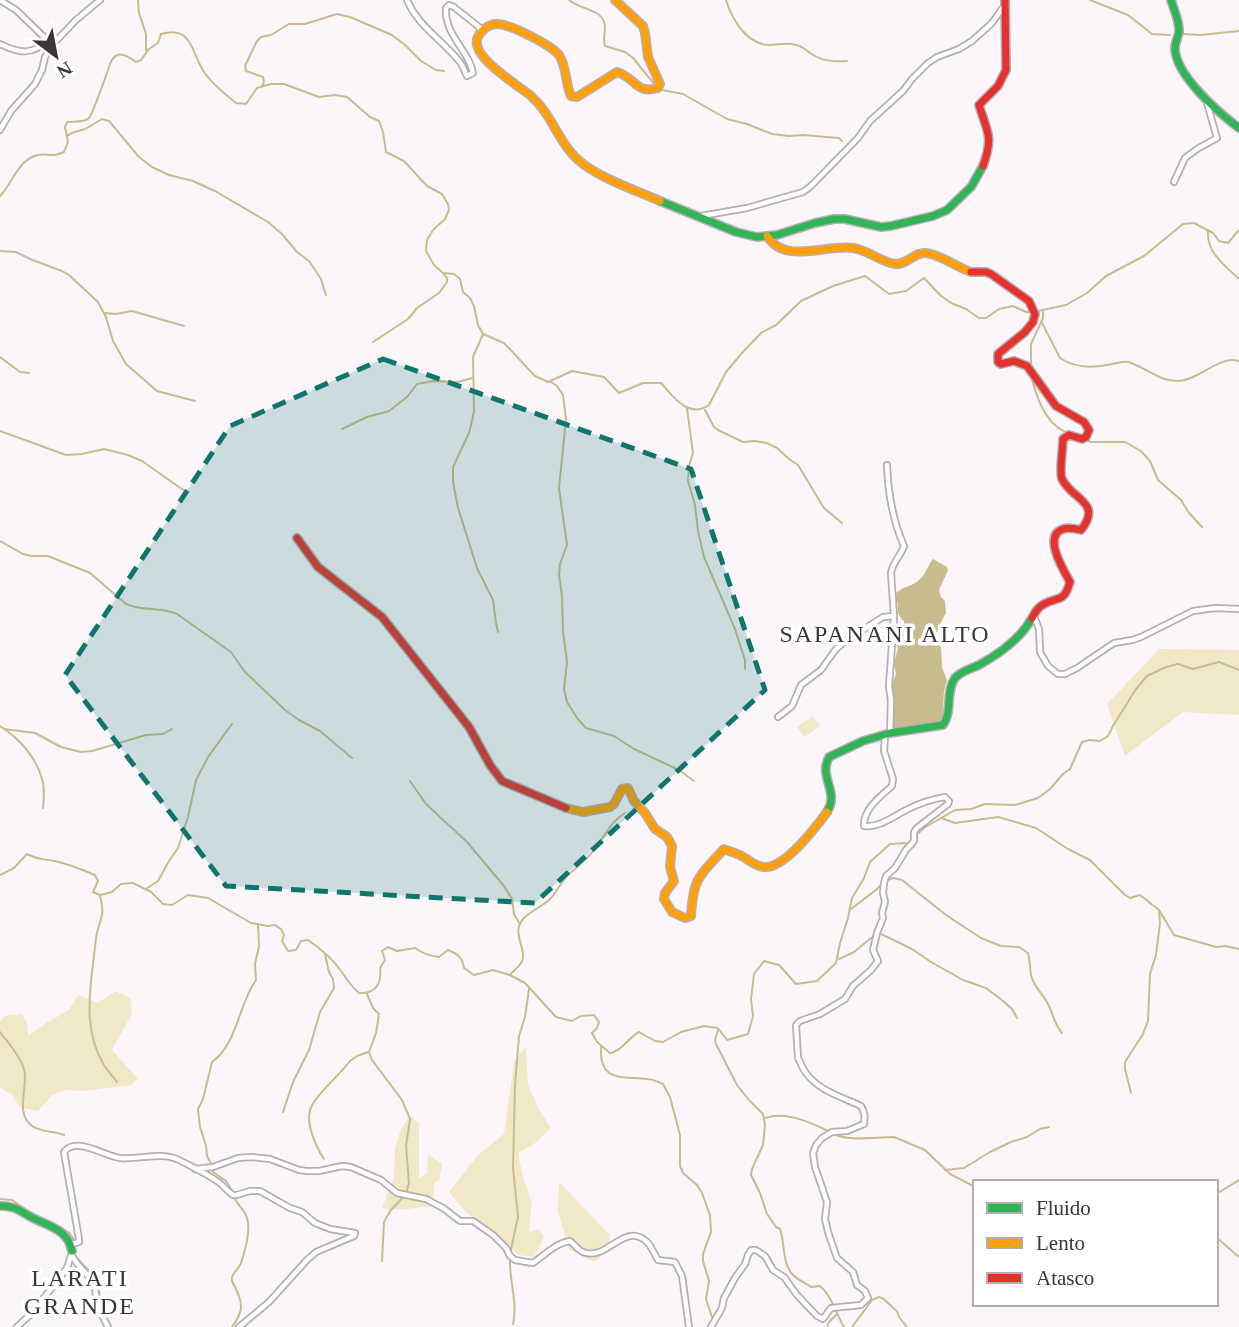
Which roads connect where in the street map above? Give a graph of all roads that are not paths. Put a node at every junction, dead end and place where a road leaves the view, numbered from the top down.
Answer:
1 (0, 0) edge
2 (100, 0) edge
3 (407, 0) edge
4 (615, 0) edge
5 (1171, 0) edge
6 (1005, 3) edge
7 (481, 31) junction
8 (48, 40) junction
9 (54, 43) junction
10 (0, 44) edge
11 (1207, 102) junction
12 (1239, 128) edge
13 (0, 130) edge
14 (1174, 182) dead end
15 (696, 216) junction
16 (767, 236) junction
17 (887, 465) dead end
18 (297, 538) dead end
19 (1239, 609) edge
20 (894, 616) junction
21 (1034, 616) junction
22 (778, 718) dead end
23 (888, 734) junction
24 (195, 1169) junction
25 (0, 1206) edge
26 (72, 1250) junction
27 (17, 1327) edge
28 (108, 1327) edge
29 (239, 1327) edge
30 (689, 1327) edge
31 (711, 1327) edge

1 - 8 street
2 - 9 street
3 - 7 street
4 - 7 street
5 - 11 street
6 - 15 street
6 - 16 street
7 - 15 street
8 - 9 street
8 - 10 street
9 - 13 street
11 - 12 street
11 - 14 street
15 - 16 street
16 - 21 street
17 - 20 street
18 - 23 street
19 - 21 street
20 - 22 street
20 - 23 street
21 - 23 street
23 - 31 street
24 - 26 street
24 - 29 street
24 - 30 street
25 - 26 street
26 - 27 street
26 - 28 street

